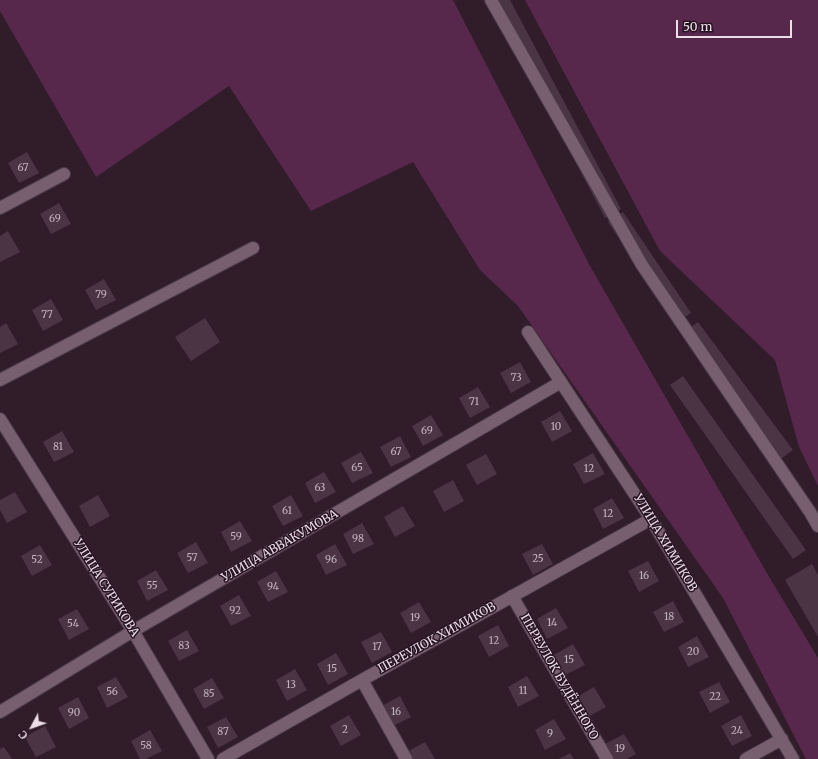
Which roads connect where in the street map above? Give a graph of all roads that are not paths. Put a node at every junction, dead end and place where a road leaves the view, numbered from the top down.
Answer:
1 (491, 0) edge
2 (64, 174) dead end
3 (0, 208) edge
4 (253, 248) dead end
5 (528, 332) dead end
6 (0, 380) edge
7 (561, 382) junction
8 (0, 419) edge
9 (651, 519) junction
10 (818, 526) edge
11 (512, 596) junction
12 (133, 631) junction
13 (362, 680) junction
14 (0, 712) edge
15 (782, 739) junction
16 (208, 759) edge
17 (223, 759) edge
18 (406, 759) edge
19 (607, 759) edge
20 (746, 759) edge
21 (793, 759) edge

1 - 10 street
2 - 3 street
4 - 6 street
5 - 7 street, УЛИЦА ХИМИКОВ
7 - 9 street, УЛИЦА ХИМИКОВ
7 - 12 street, УЛИЦА АВВАКУМОВА
8 - 12 street, УЛИЦА СУРИКОВА
9 - 11 street, ПЕРЕУЛОК ХИМИКОВ
9 - 15 street, УЛИЦА ХИМИКОВ
11 - 13 street, ПЕРЕУЛОК ХИМИКОВ
11 - 19 street, ПЕРЕУЛОК БУДЁННОГО
12 - 14 street, УЛИЦА АВВАКУМОВА
12 - 16 street, УЛИЦА СУРИКОВА
13 - 17 street, ПЕРЕУЛОК ХИМИКОВ
13 - 18 street
15 - 20 street
15 - 21 street, УЛИЦА ХИМИКОВ

